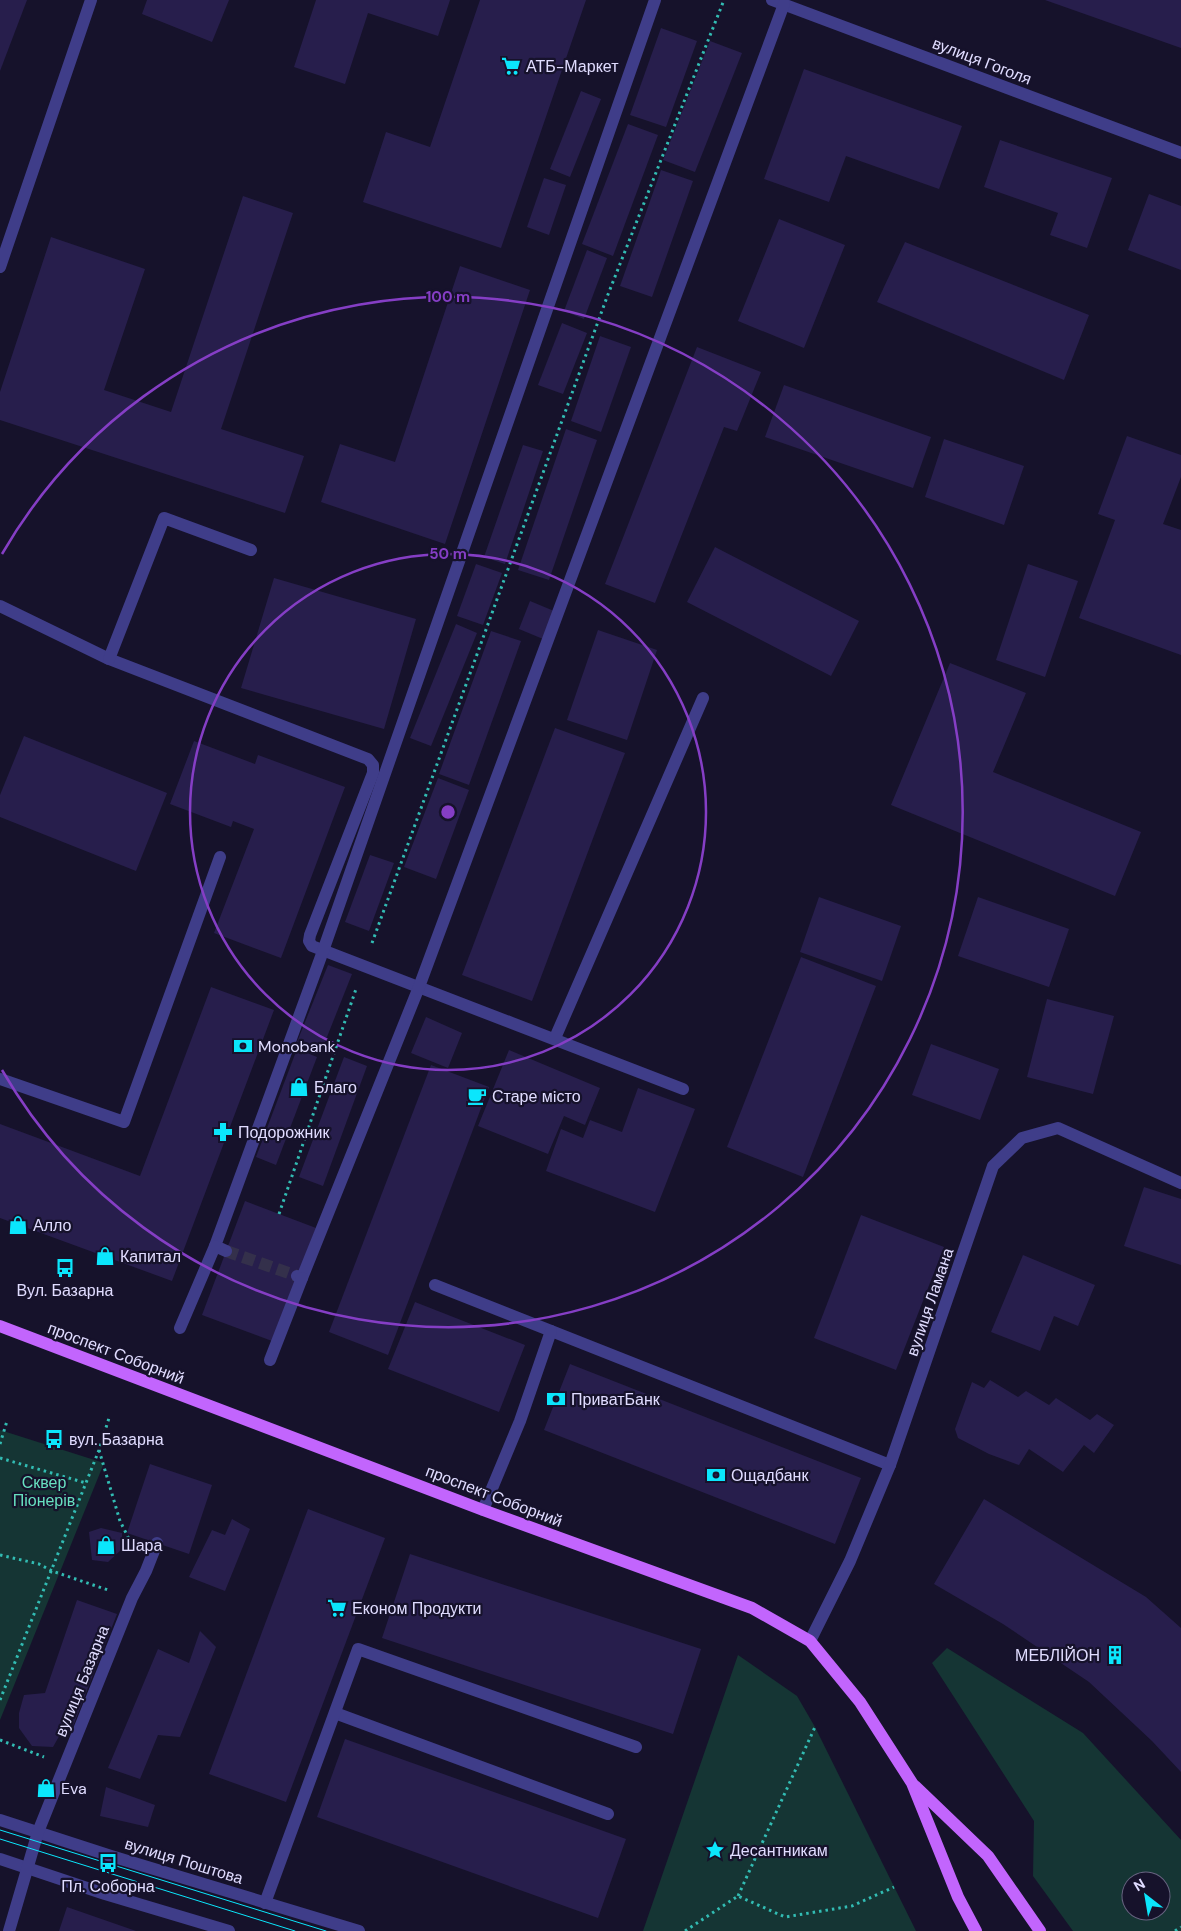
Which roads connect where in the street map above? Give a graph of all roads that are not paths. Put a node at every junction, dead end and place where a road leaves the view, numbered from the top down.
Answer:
1 (91, 0) edge
2 (654, 0) edge
3 (778, 2) edge
4 (1181, 152) edge
5 (0, 267) edge
6 (251, 550) dead end
7 (0, 606) edge
8 (109, 659) junction
9 (703, 698) dead end
10 (220, 857) dead end
11 (323, 951) junction
12 (419, 987) junction
13 (555, 1038) junction
14 (0, 1079) edge
15 (683, 1089) dead end
16 (1181, 1183) edge
17 (435, 1285) dead end
18 (0, 1326) edge
19 (180, 1328) dead end
20 (551, 1331) junction
21 (270, 1360) dead end
22 (890, 1465) junction
23 (484, 1510) junction
24 (157, 1543) dead end
25 (810, 1641) junction
26 (334, 1713) junction
27 (636, 1747) dead end
28 (912, 1783) junction
29 (608, 1814) dead end
30 (0, 1820) edge
31 (38, 1832) junction
32 (0, 1859) edge
33 (27, 1868) junction
34 (265, 1903) junction
35 (9, 1931) edge
36 (228, 1931) edge
37 (359, 1931) edge
38 (976, 1931) edge
39 (1040, 1931) edge

1 - 5 street
2 - 11 street
3 - 4 street, вулиця Гоголя
3 - 12 street
6 - 8 street
7 - 8 street
8 - 11 street
9 - 13 street
10 - 14 street
11 - 12 street
11 - 19 street
12 - 13 street
12 - 21 street
13 - 15 street
16 - 22 street, вулиця Ламана
17 - 20 street
18 - 23 main road, проспект Соборний
20 - 22 street
20 - 23 street
22 - 25 street, вулиця Ламана
23 - 25 main road, проспект Соборний
24 - 31 street, вулиця Базарна
25 - 28 main road, проспект Соборний
26 - 27 street
26 - 29 street
26 - 34 street
28 - 38 main road, проспект Соборний
28 - 39 main road, проспект Соборний
30 - 31 street, вулиця Поштова
31 - 33 street, вулиця Базарна
31 - 34 street, вулиця Поштова
32 - 33 street
33 - 35 street
33 - 36 street
34 - 37 street, вулиця Поштова

